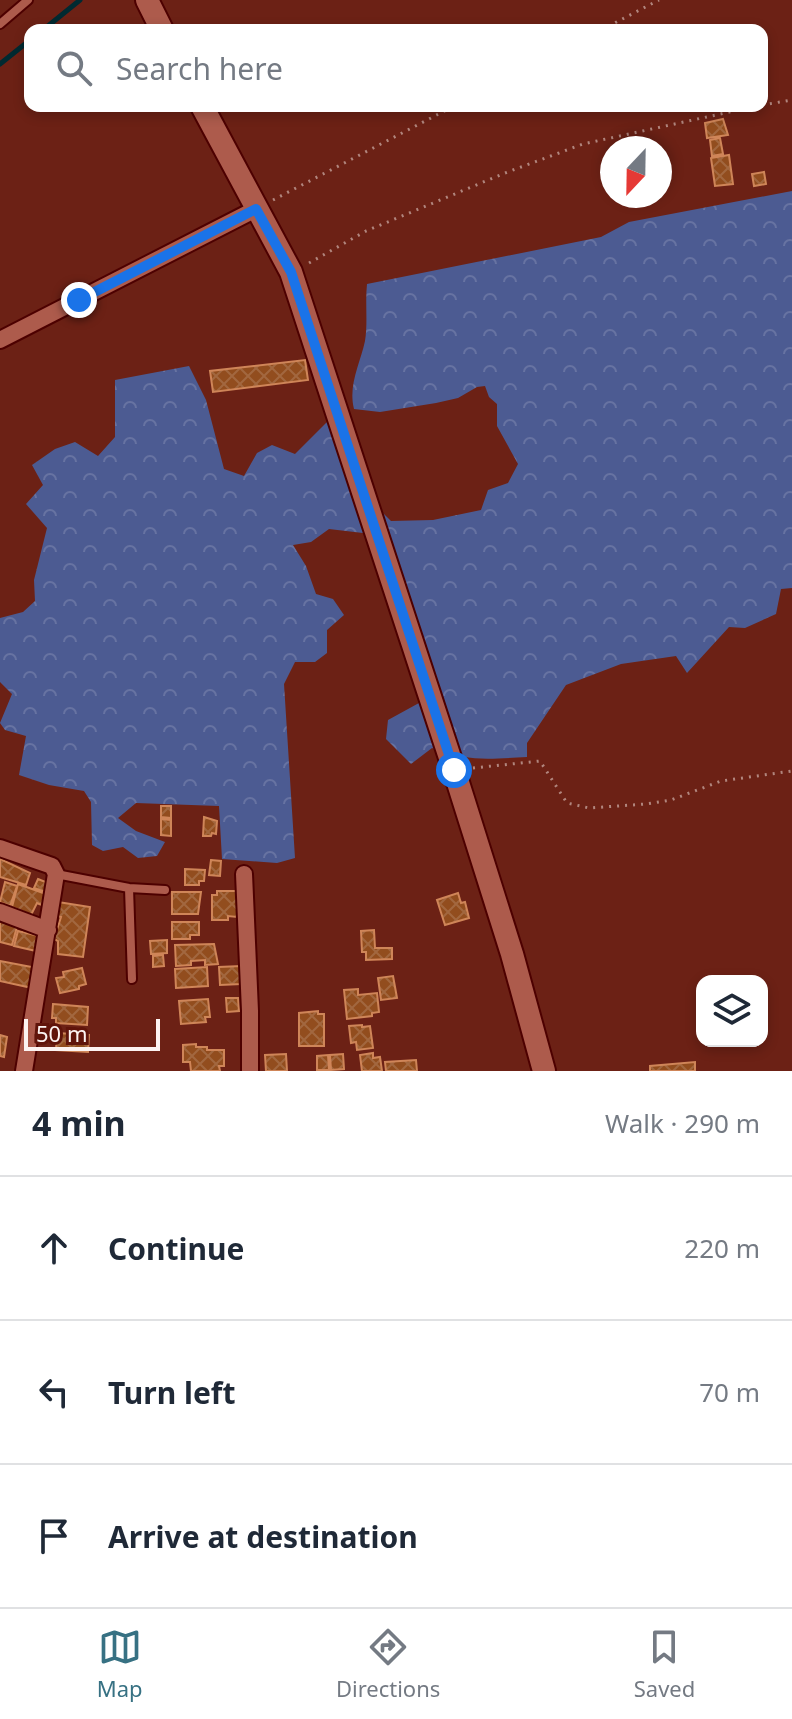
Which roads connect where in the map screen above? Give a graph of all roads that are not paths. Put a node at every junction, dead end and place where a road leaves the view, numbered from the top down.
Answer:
1 (28, 0) edge
2 (147, 0) edge
3 (0, 24) edge
4 (159, 24) edge
5 (205, 112) edge
6 (256, 209) junction
7 (0, 340) edge
8 (0, 848) edge
9 (56, 874) junction
10 (244, 874) dead end
11 (129, 888) junction
12 (165, 890) dead end
13 (0, 912) edge
14 (48, 930) junction
15 (132, 979) dead end
16 (24, 1071) edge
17 (250, 1071) edge
18 (544, 1071) edge

1 - 3 lane
2 - 4 street
5 - 6 street
6 - 7 street
6 - 18 street
8 - 9 street
9 - 11 lane
9 - 14 street
10 - 17 street
11 - 12 lane
11 - 15 lane
13 - 14 street
14 - 16 street

